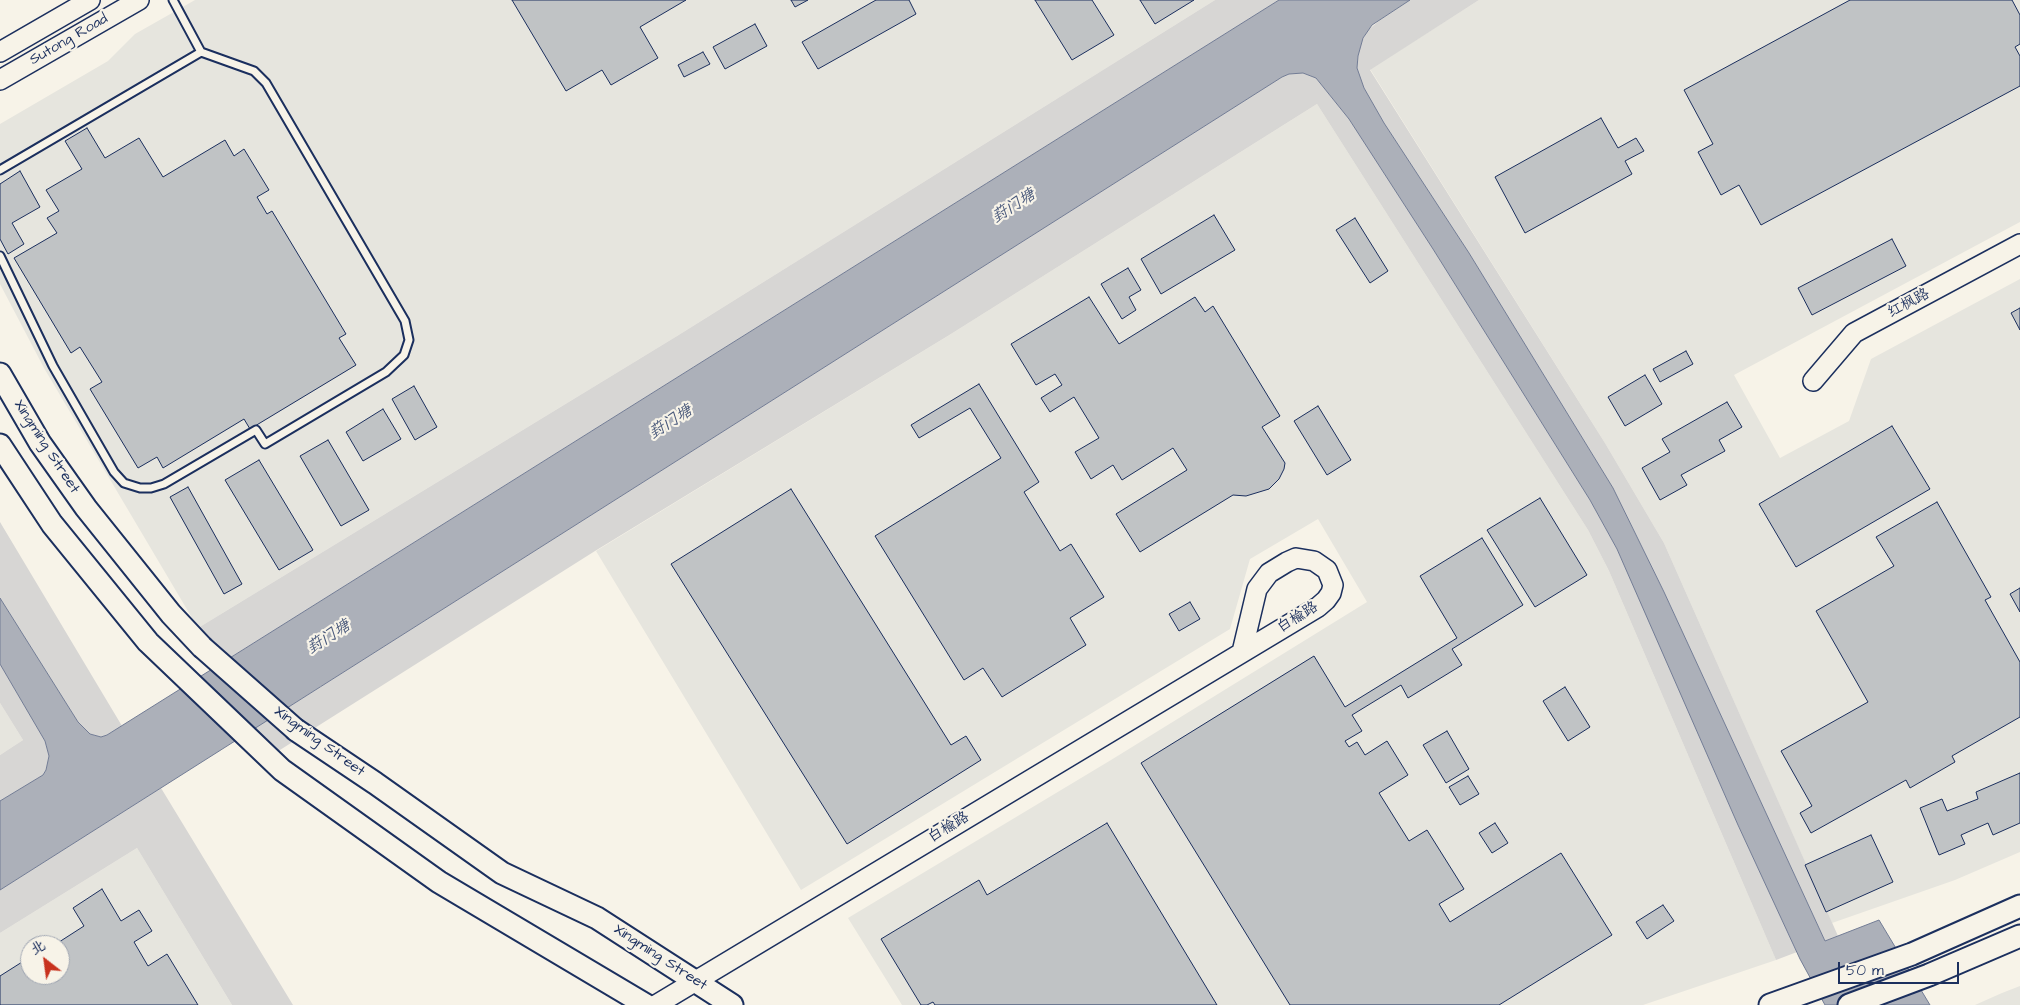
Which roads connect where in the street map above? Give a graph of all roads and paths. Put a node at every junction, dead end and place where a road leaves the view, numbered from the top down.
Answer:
1 (90, 0) edge
2 (139, 0) edge
3 (173, 0) edge
4 (0, 52) edge
5 (201, 52) junction
6 (0, 80) edge
7 (0, 170) edge
8 (2020, 244) edge
9 (0, 256) edge
10 (0, 374) edge
11 (1813, 381) dead end
12 (0, 445) edge
13 (1242, 652) junction
14 (2020, 906) edge
15 (2020, 936) edge
16 (696, 981) junction
17 (1778, 1002) edge
18 (646, 1005) edge
19 (656, 1005) edge
20 (732, 1005) edge
21 (1849, 1005) edge

1 - 4 street, Sutong Road
2 - 6 street, Sutong Road
3 - 5 lane
5 - 7 lane
5 - 9 lane
8 - 11 street, 红枫路
10 - 16 main road, Xingming Street, bridge
12 - 18 main road
13 - 13 street, 白榆路
13 - 16 street, 白榆路
14 - 17 main road
15 - 21 main road
16 - 19 street, 白榆路
16 - 20 main road, Xingming Street

